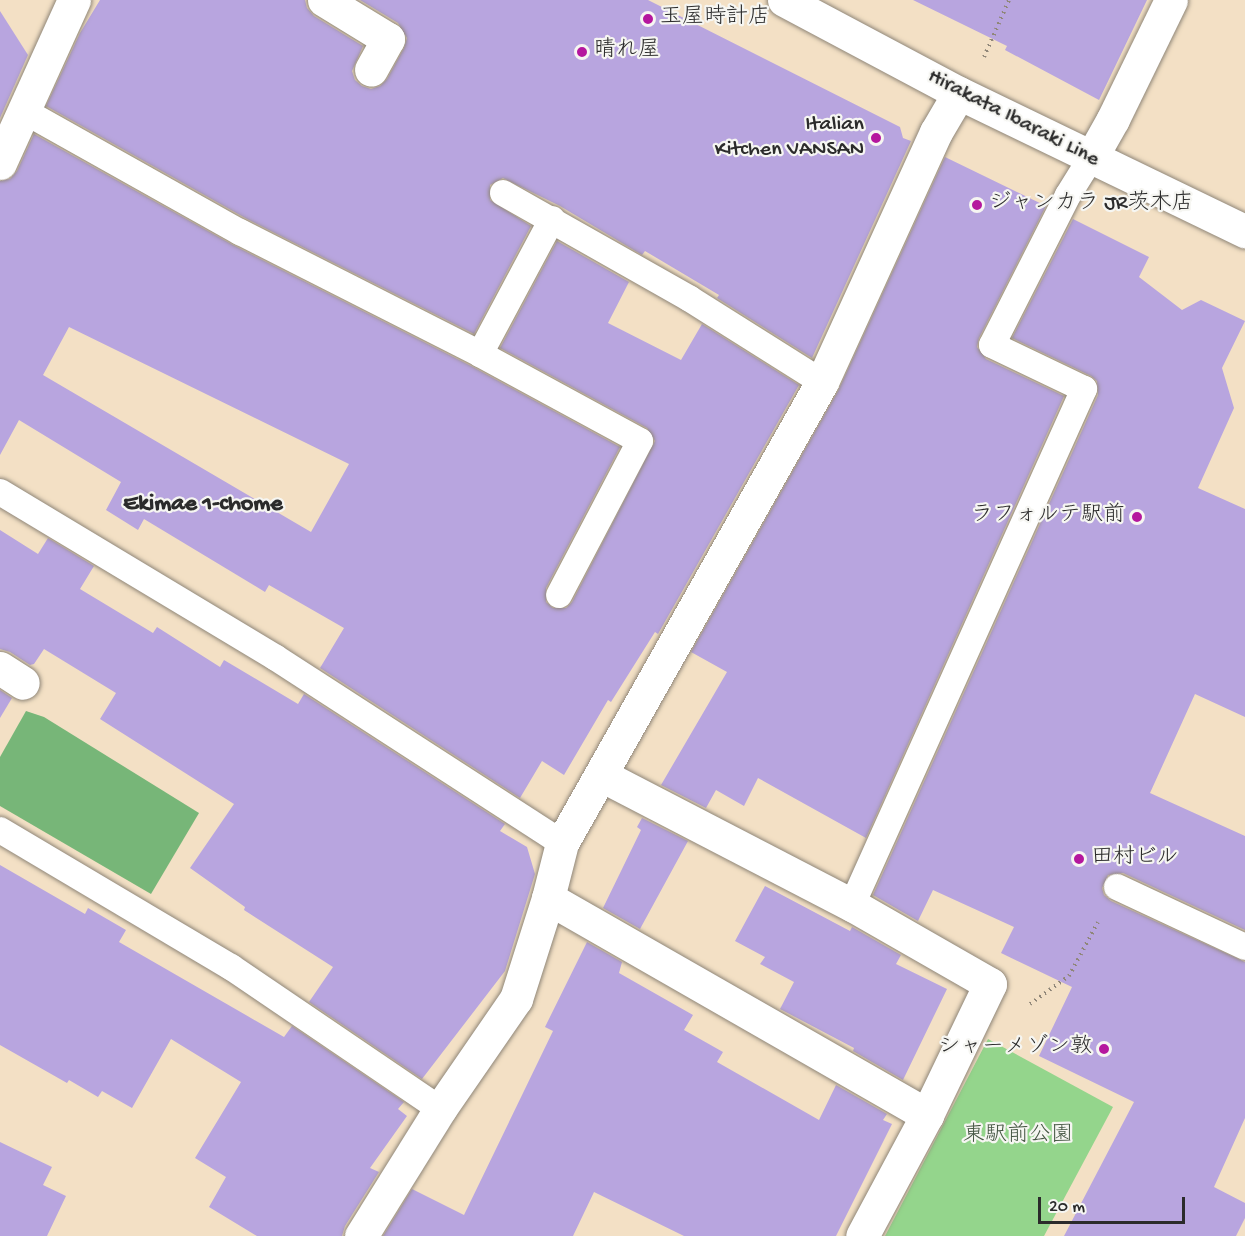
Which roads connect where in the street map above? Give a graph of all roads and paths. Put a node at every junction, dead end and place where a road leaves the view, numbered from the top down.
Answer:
1 (74, 0) edge
2 (324, 0) edge
3 (784, 0) edge
4 (1009, 0) edge
5 (1171, 0) edge
6 (983, 57) dead end
7 (371, 70) dead end
8 (959, 93) junction
9 (24, 111) junction
10 (1091, 158) junction
11 (0, 163) edge
12 (503, 193) dead end
13 (552, 219) junction
14 (1245, 231) edge
15 (480, 354) junction
16 (822, 382) junction
17 (0, 492) edge
18 (560, 595) dead end
19 (601, 776) junction
20 (0, 830) edge
21 (562, 843) junction
22 (1117, 887) joint
23 (548, 898) junction
24 (852, 905) junction
25 (1245, 947) edge
26 (990, 984) junction
27 (440, 1109) junction
28 (927, 1115) junction
29 (361, 1236) edge
30 (862, 1236) edge

1 - 9 street
2 - 7 street
3 - 8 street, Hirakata Ibaraki Line
4 - 6 path
5 - 10 street
8 - 10 street, Hirakata Ibaraki Line
8 - 16 street
9 - 11 street
9 - 15 lane
10 - 14 street, Hirakata Ibaraki Line
10 - 24 lane
12 - 13 lane
13 - 15 lane
13 - 16 lane
15 - 18 lane
16 - 19 street
17 - 21 lane
19 - 21 street
19 - 24 street
20 - 27 lane
21 - 23 street
22 - 25 lane
22 - 26 path
23 - 27 street
23 - 28 street
24 - 26 street
26 - 28 street
27 - 29 street
28 - 30 street

